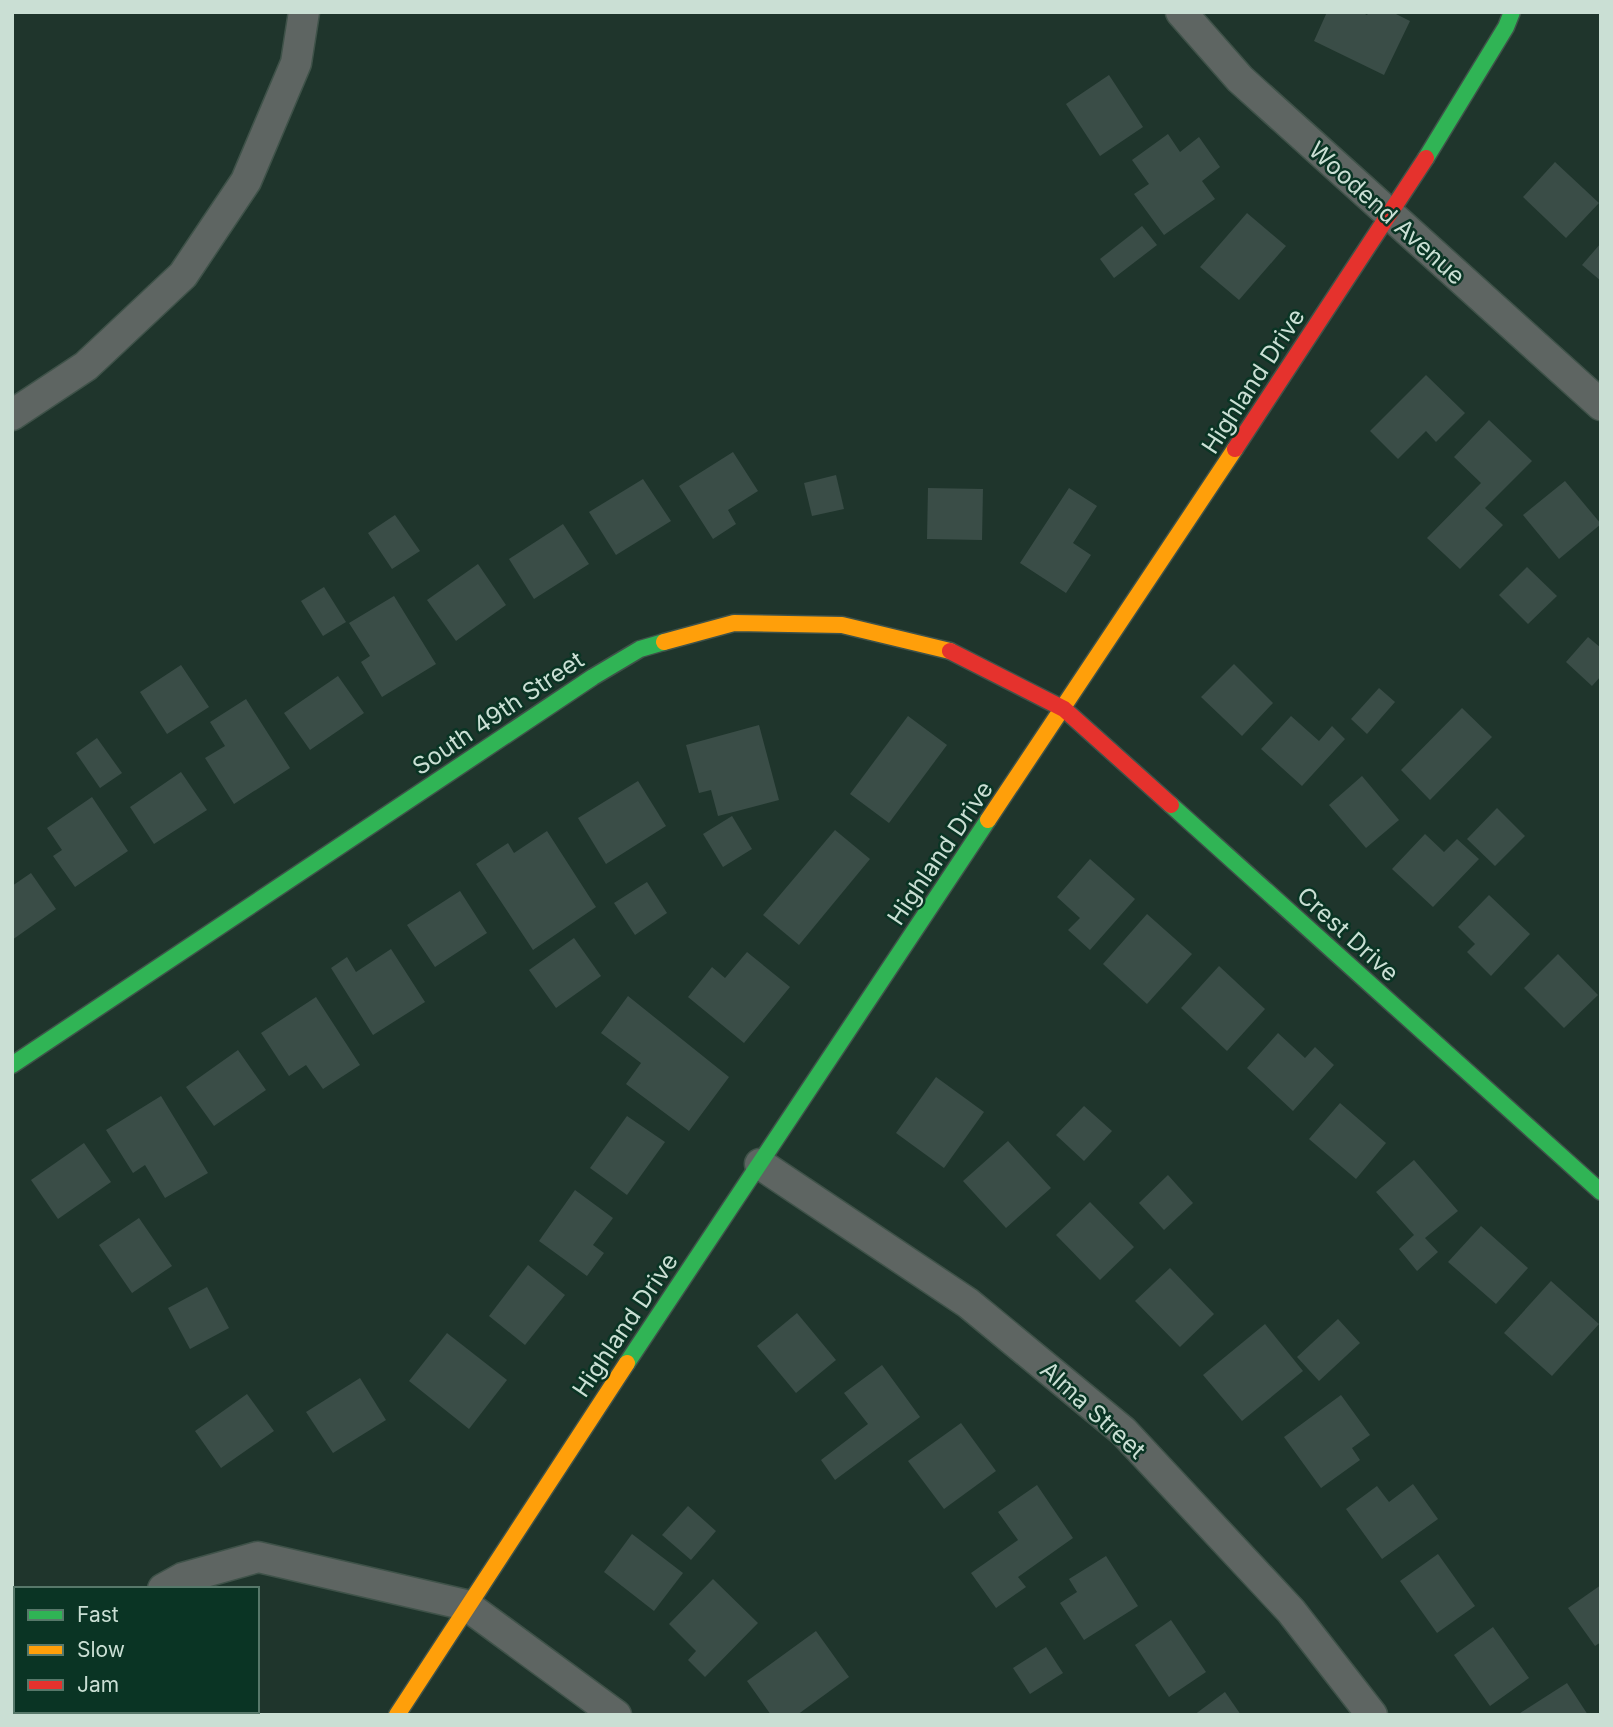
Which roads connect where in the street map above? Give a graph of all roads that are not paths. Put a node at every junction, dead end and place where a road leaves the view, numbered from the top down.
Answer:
1 (304, 12) edge
2 (1181, 12) edge
3 (1512, 12) edge
4 (1389, 216) junction
5 (1601, 405) edge
6 (12, 415) edge
7 (1064, 709) junction
8 (12, 1065) edge
9 (760, 1164) junction
10 (1601, 1192) edge
11 (167, 1587) edge
12 (466, 1605) junction
13 (397, 1715) edge
14 (617, 1715) edge
15 (1372, 1715) edge

1 - 6 street
2 - 4 street, Woodend Avenue
3 - 4 street, Highland Drive
4 - 5 street, Woodend Avenue
4 - 7 street, Highland Drive
7 - 8 street, South 49th Street
7 - 9 street, Highland Drive
7 - 10 street, Crest Drive
9 - 12 street, Highland Drive
9 - 15 street, Alma Street
11 - 12 street
12 - 13 street, Highland Drive
12 - 14 street

